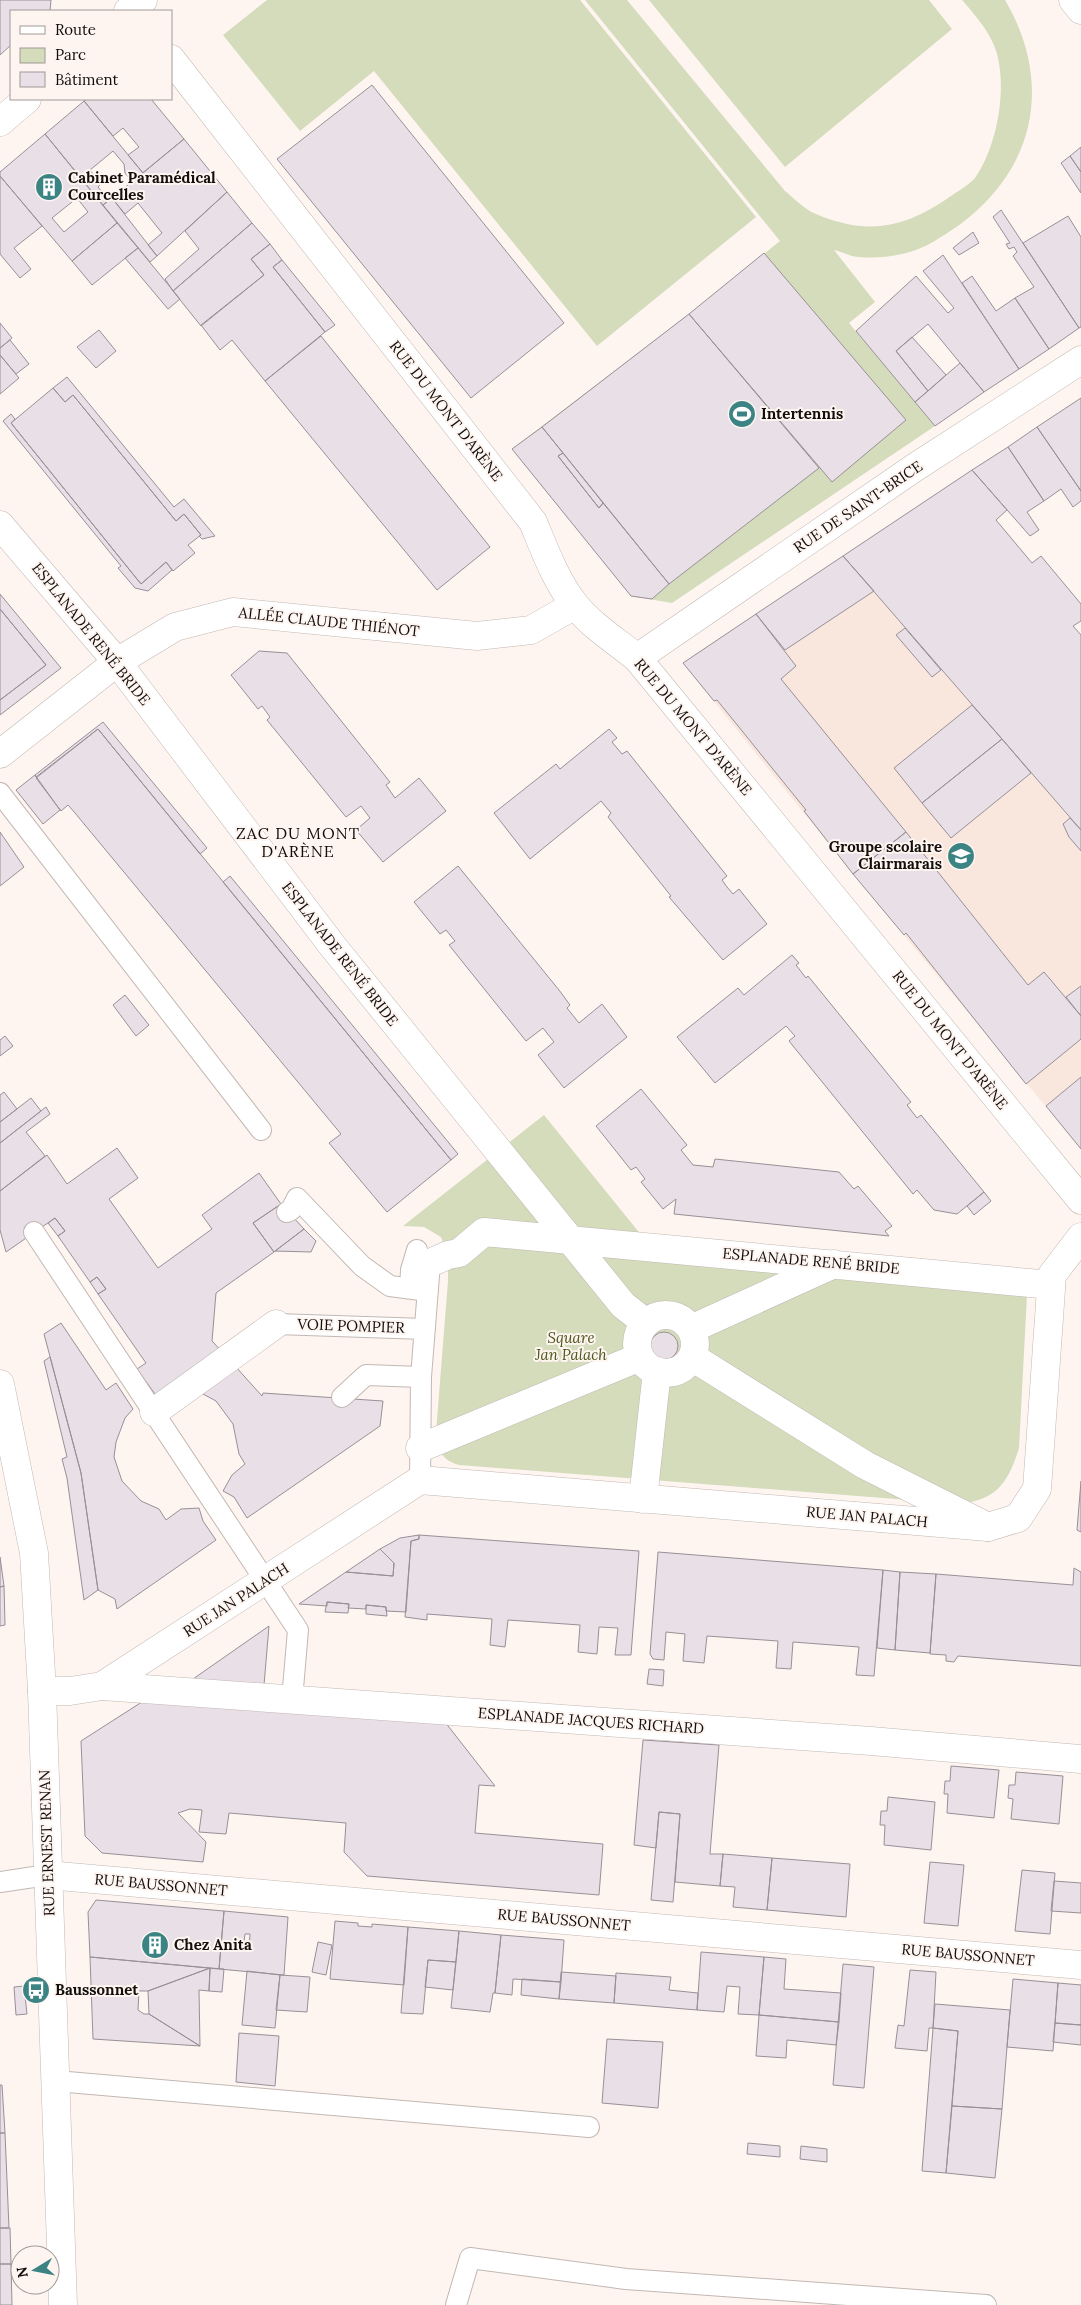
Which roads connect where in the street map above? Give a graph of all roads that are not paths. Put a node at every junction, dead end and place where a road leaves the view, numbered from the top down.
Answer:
1 (113, 0) edge
2 (143, 0) edge
3 (1073, 0) edge
4 (126, 10) edge
5 (128, 10) edge
6 (1081, 10) edge
7 (172, 60) edge
8 (26, 100) edge
9 (0, 122) edge
10 (1081, 360) edge
11 (0, 525) edge
12 (575, 605) junction
13 (637, 658) junction
14 (117, 662) junction
15 (0, 754) edge
16 (0, 794) edge
17 (261, 1130) dead end
18 (1081, 1200) edge
19 (287, 1212) dead end
20 (34, 1232) dead end
21 (1081, 1237) edge
22 (570, 1240) junction
23 (423, 1257) joint
24 (836, 1263) junction
25 (1051, 1285) junction
26 (419, 1290) junction
27 (646, 1323) junction
28 (276, 1324) joint
29 (425, 1329) junction
30 (690, 1329) junction
31 (692, 1357) junction
32 (648, 1364) junction
33 (421, 1376) junction
34 (0, 1384) edge
35 (342, 1397) dead end
36 (154, 1412) junction
37 (420, 1448) junction
38 (420, 1480) junction
39 (643, 1499) junction
40 (988, 1527) junction
41 (265, 1580) junction
42 (102, 1686) junction
43 (42, 1691) junction
44 (292, 1700) junction
45 (1081, 1759) edge
46 (47, 1875) junction
47 (0, 1882) edge
48 (1081, 1964) edge
49 (56, 2081) junction
50 (589, 2126) dead end
51 (63, 2305) edge
52 (456, 2305) edge
53 (986, 2305) edge

1 - 4 street
2 - 5 street
3 - 6 street
7 - 12 street, RUE DU MONT D'ARÈNE
8 - 9 street
10 - 13 street, RUE DE SAINT-BRICE
11 - 14 street, ESPLANADE RENÉ BRIDE
12 - 13 street, RUE DU MONT D'ARÈNE
12 - 14 street, ALLÉE CLAUDE THIÉNOT
13 - 18 street, RUE DU MONT D'ARÈNE
14 - 15 street, ALLÉE CLAUDE THIÉNOT
14 - 22 street, ESPLANADE RENÉ BRIDE
16 - 17 lane
19 - 26 lane
20 - 36 lane
21 - 25 street, RUE JAN PALACH
22 - 23 street, ESPLANADE RENÉ BRIDE
22 - 24 street, ESPLANADE RENÉ BRIDE
22 - 27 street, ESPLANADE RENÉ BRIDE
23 - 26 lane
24 - 25 street, ESPLANADE RENÉ BRIDE
24 - 30 street
25 - 40 street, RUE JAN PALACH
26 - 29 lane
27 - 30 street
27 - 32 street
28 - 29 lane, VOIE POMPIER
28 - 36 street
29 - 33 lane
30 - 31 street
31 - 32 street
31 - 40 street
32 - 37 street
32 - 39 street
33 - 35 lane
33 - 37 lane
34 - 43 street, RUE ERNEST RENAN
36 - 41 lane
37 - 38 lane
38 - 39 street, RUE JAN PALACH
38 - 41 street, RUE JAN PALACH
39 - 40 street, RUE JAN PALACH
41 - 42 street, RUE JAN PALACH
41 - 44 lane
42 - 43 street, RUE JAN PALACH
42 - 44 street, ESPLANADE JACQUES RICHARD
43 - 46 street, RUE ERNEST RENAN
44 - 45 street, ESPLANADE JACQUES RICHARD
46 - 47 lane
46 - 48 street, RUE BAUSSONNET
46 - 49 street, RUE ERNEST RENAN
49 - 50 lane
49 - 51 street, RUE ERNEST RENAN
52 - 53 lane

